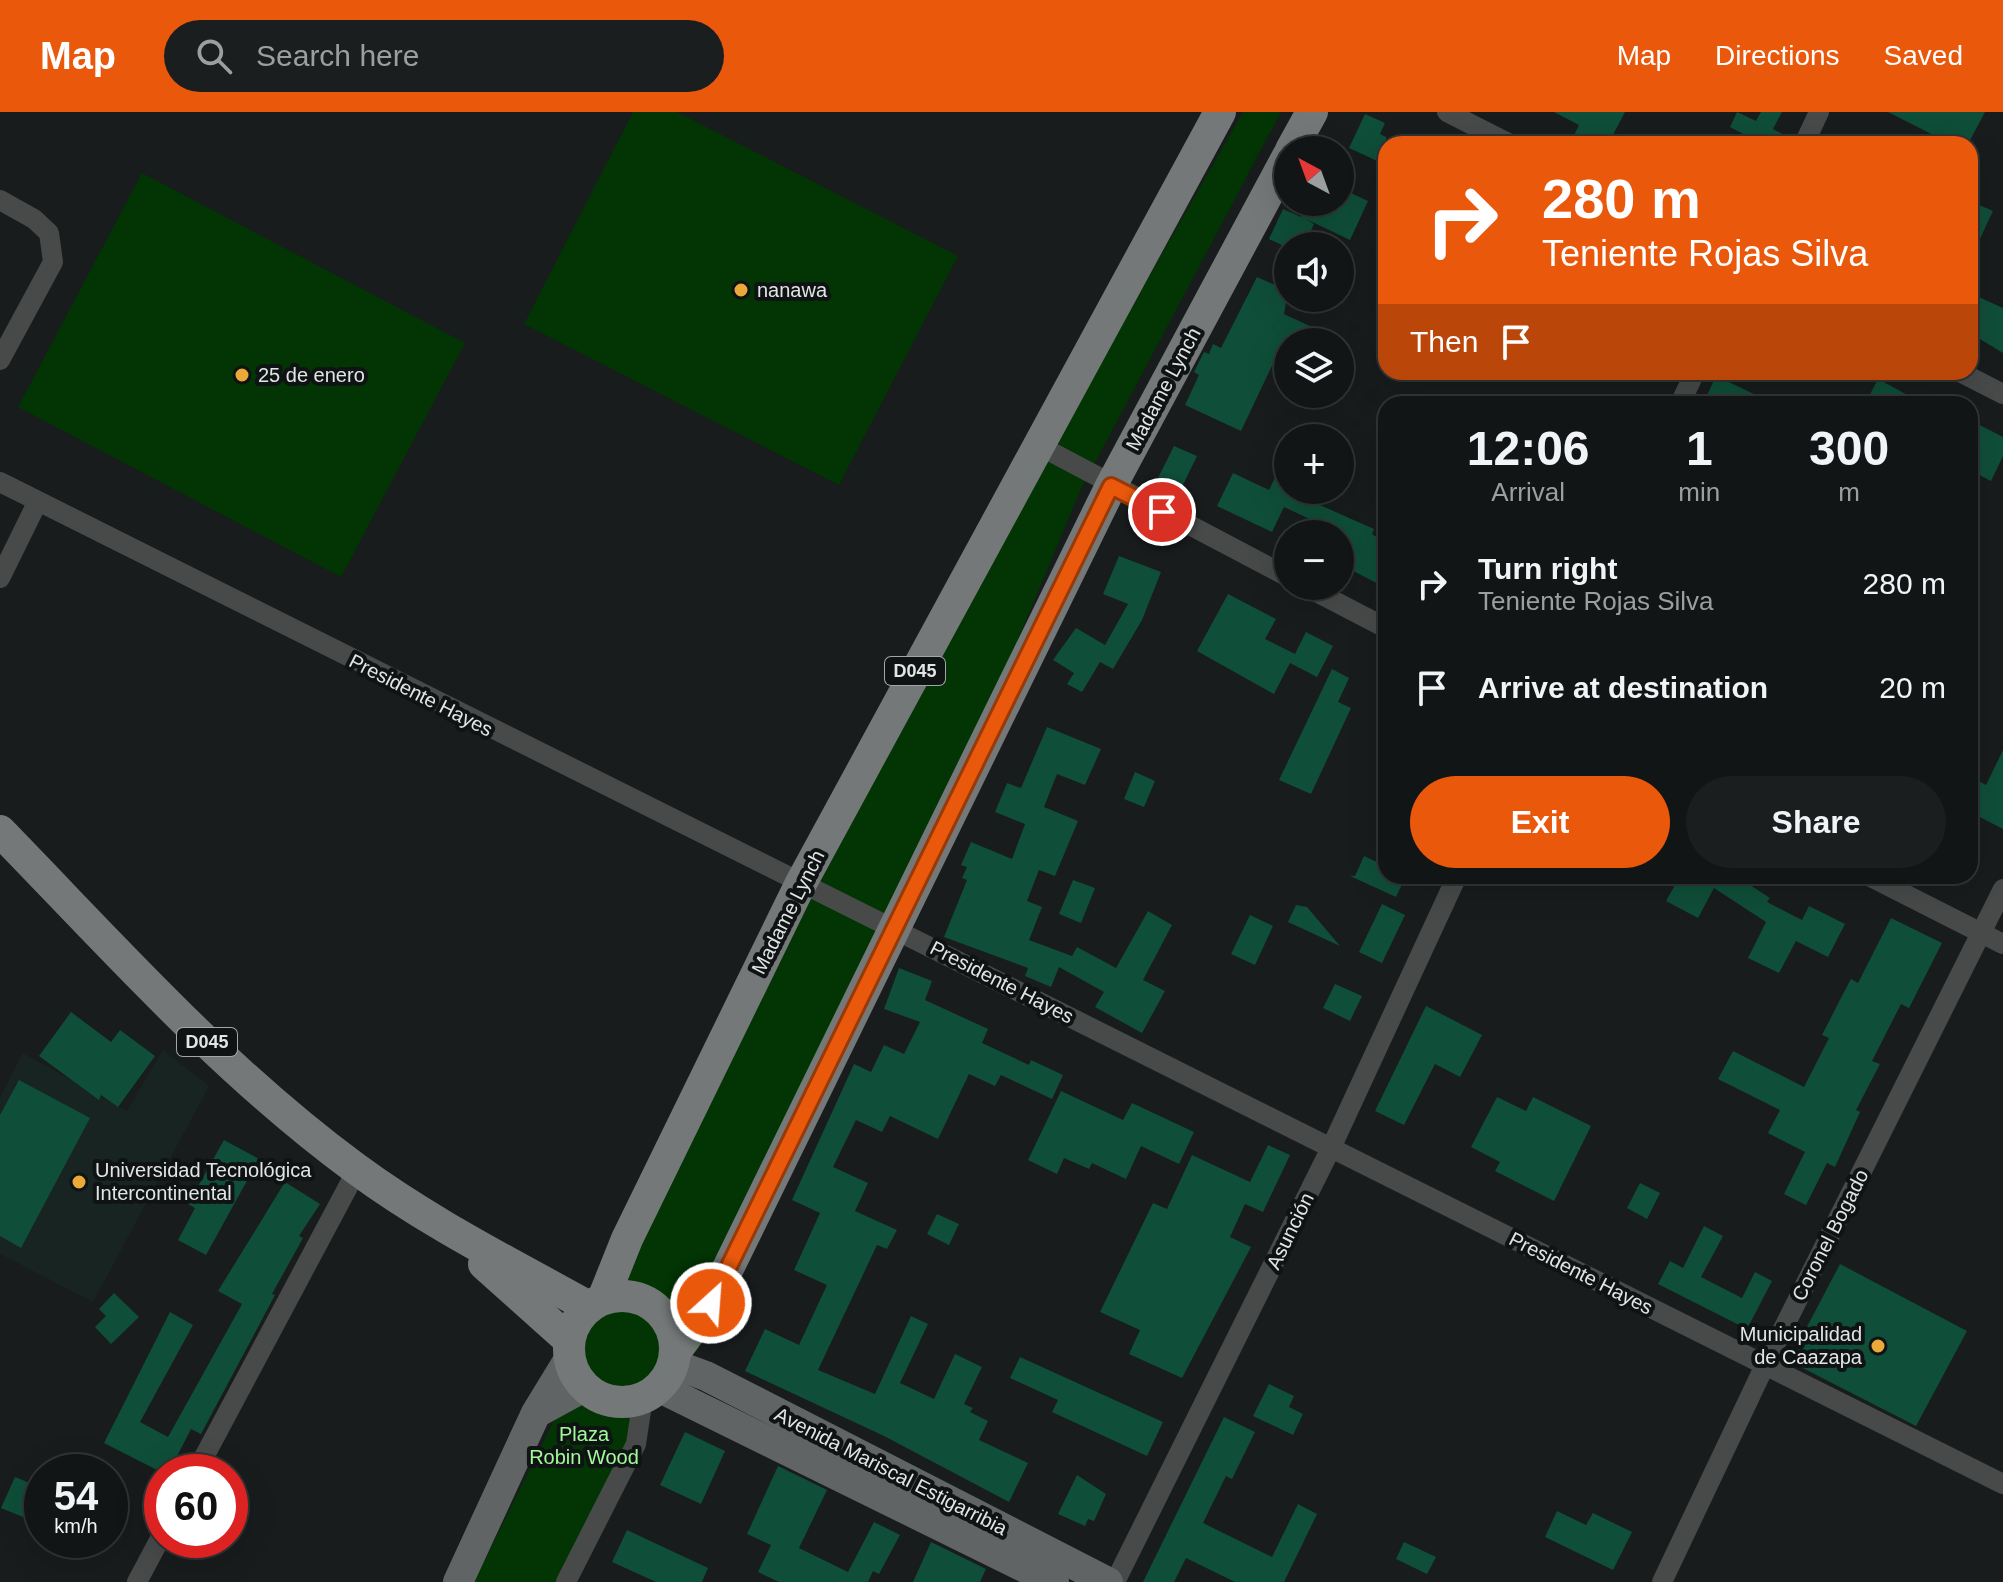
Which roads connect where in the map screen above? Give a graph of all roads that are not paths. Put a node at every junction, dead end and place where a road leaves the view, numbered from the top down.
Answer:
1 (1220, 112) edge
2 (1312, 112) edge
3 (1447, 112) edge
4 (1819, 112) edge
5 (1299, 136) edge
6 (1494, 136) edge
7 (1808, 136) edge
8 (1274, 182) edge
9 (0, 200) edge
10 (0, 360) edge
11 (1976, 380) edge
12 (2003, 394) edge
13 (1038, 445) junction
14 (0, 482) edge
15 (1111, 486) junction
16 (37, 503) junction
17 (1274, 570) edge
18 (0, 578) edge
19 (1332, 600) edge
20 (1378, 624) edge
21 (0, 831) edge
22 (1453, 884) edge
23 (1885, 884) edge
24 (800, 885) junction
25 (2003, 889) edge
26 (895, 928) junction
27 (1981, 933) junction
28 (2003, 944) edge
29 (1331, 1148) junction
30 (357, 1170) junction
31 (439, 1224) junction
32 (596, 1303) junction
33 (569, 1350) junction
34 (1765, 1365) junction
35 (655, 1381) junction
36 (584, 1387) junction
37 (536, 1413) junction
38 (206, 1454) edge
39 (2003, 1484) edge
40 (150, 1558) edge
41 (137, 1582) edge
42 (458, 1582) edge
43 (566, 1582) edge
44 (1054, 1582) edge
45 (1108, 1582) edge
46 (1115, 1582) edge
47 (1662, 1582) edge

1 - 13 main road, Madame Lynch / D045
2 - 5 main road
3 - 6 street
4 - 7 street
8 - 15 main road, Madame Lynch
9 - 10 street
11 - 12 street
13 - 15 street
13 - 24 main road, Madame Lynch / D045
14 - 16 street, Presidente Hayes
15 - 17 street
15 - 26 main road, Madame Lynch
16 - 18 street
16 - 24 street, Presidente Hayes
19 - 20 street
21 - 30 main road, D045
22 - 29 street, Asunción
23 - 27 street
24 - 26 street, Presidente Hayes
24 - 32 main road, Madame Lynch / D045
25 - 27 street, Coronel Bogado
26 - 29 street, Presidente Hayes
26 - 35 main road, Madame Lynch
27 - 28 street
27 - 34 street, Coronel Bogado
29 - 34 street, Presidente Hayes
29 - 46 street, Asunción
30 - 31 main road, D045
30 - 38 street
31 - 32 main road, D045
31 - 33 main road, D045
32 - 33 main road, D045
32 - 35 main road, D045
33 - 36 main road, D045
33 - 37 main road
34 - 39 street, Presidente Hayes
34 - 47 street, Coronel Bogado
35 - 36 main road
35 - 43 street
35 - 44 main road, Avenida Mariscal Estigarribia
35 - 45 main road, Avenida Mariscal Estigarribia
36 - 37 main road
37 - 42 main road
40 - 41 street

